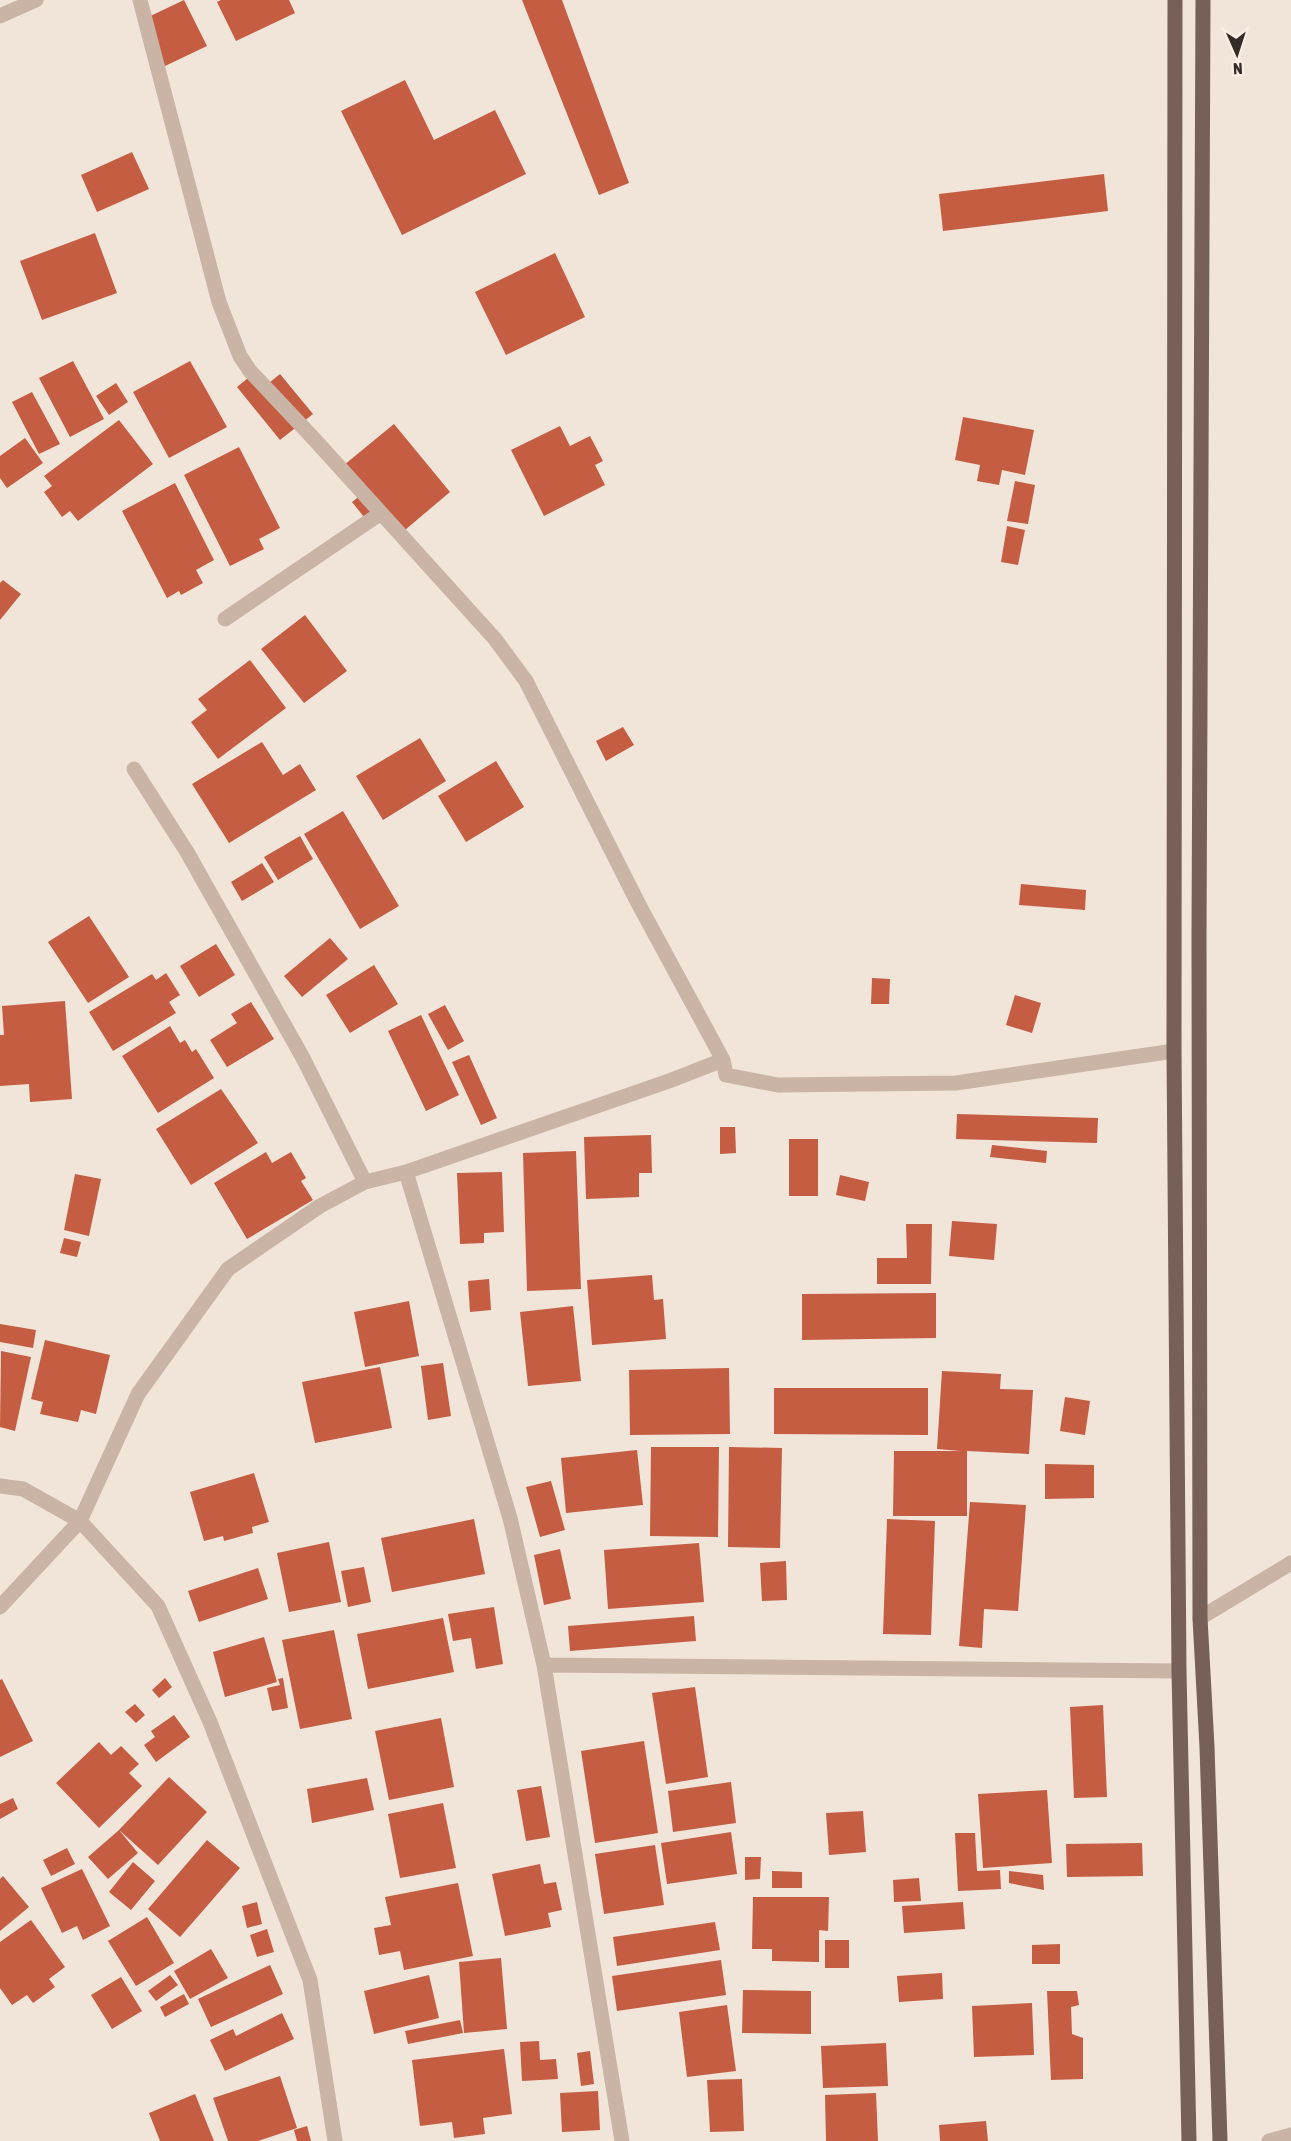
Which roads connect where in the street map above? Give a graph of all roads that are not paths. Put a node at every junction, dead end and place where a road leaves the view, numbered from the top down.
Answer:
1 (36, 0) edge
2 (140, 0) edge
3 (1174, 0) edge
4 (1203, 0) edge
5 (0, 16) edge
6 (381, 513) junction
7 (225, 619) dead end
8 (134, 769) dead end
9 (1175, 932) junction
10 (1199, 936) junction
11 (1174, 1051) junction
12 (723, 1060) junction
13 (406, 1172) junction
14 (364, 1182) junction
15 (0, 1486) edge
16 (80, 1521) junction
17 (1291, 1563) edge
18 (0, 1606) edge
19 (1200, 1618) junction
20 (544, 1665) junction
21 (1179, 1671) junction
22 (1291, 2135) edge
23 (335, 2141) edge
24 (622, 2141) edge
25 (1190, 2141) edge
26 (1220, 2141) edge
27 (1269, 2141) edge

1 - 5 street
2 - 6 street
3 - 9 main road
4 - 10 main road
6 - 7 street
6 - 12 street
8 - 14 street
9 - 10 main road
9 - 11 main road
10 - 19 main road
11 - 12 street
11 - 21 main road
12 - 13 street
13 - 14 street
13 - 20 street
14 - 16 street
15 - 16 street
16 - 18 street
16 - 23 street
17 - 19 street
19 - 26 main road
20 - 21 street
20 - 24 street
21 - 25 main road
22 - 27 street

